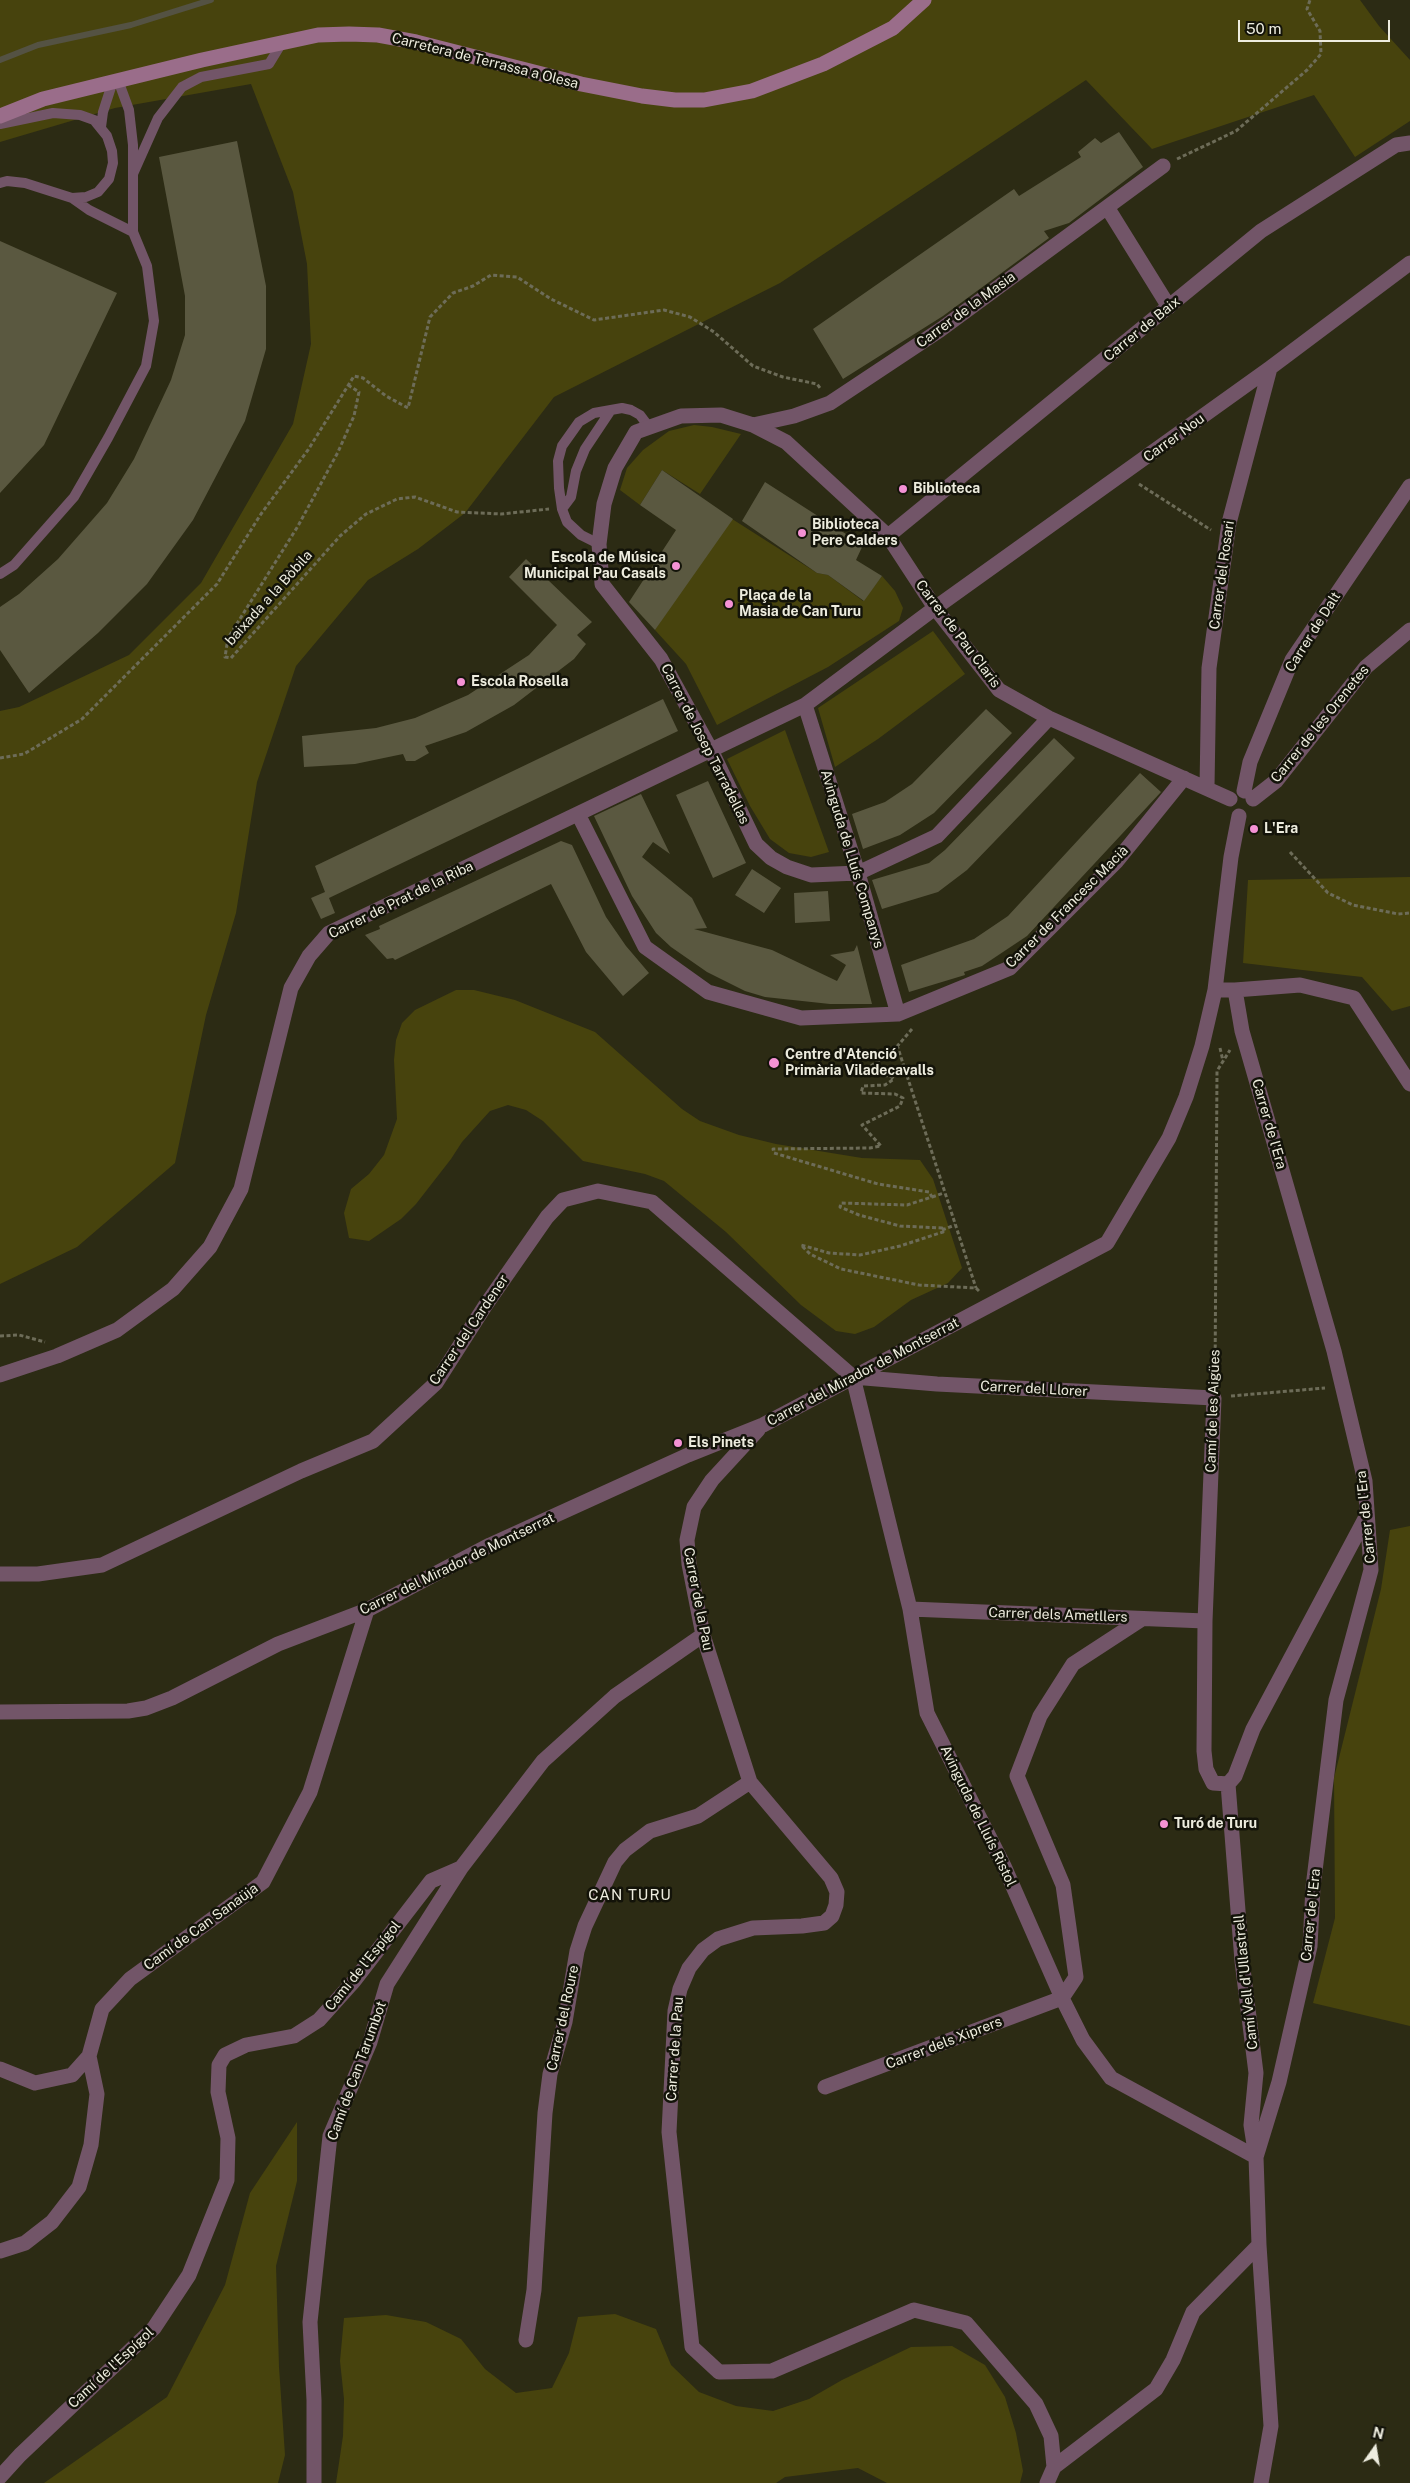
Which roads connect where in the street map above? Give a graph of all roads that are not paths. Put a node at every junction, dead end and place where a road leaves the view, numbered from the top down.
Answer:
1 (924, 0) edge
2 (283, 41) junction
3 (116, 81) junction
4 (0, 116) edge
5 (0, 124) edge
6 (101, 127) junction
7 (1410, 143) edge
8 (1163, 166) road end
9 (133, 174) junction
10 (0, 183) edge
11 (72, 198) junction
12 (1107, 207) junction
13 (133, 232) junction
14 (1410, 264) edge
15 (1169, 307) junction
16 (1270, 368) junction
17 (610, 410) junction
18 (753, 424) junction
19 (650, 427) junction
20 (1410, 486) edge
21 (562, 509) junction
22 (888, 536) junction
23 (599, 544) junction
24 (0, 574) edge
25 (935, 608) junction
26 (1410, 630) edge
27 (805, 705) junction
28 (1049, 718) junction
29 (711, 750) junction
30 (1184, 778) junction
31 (1207, 787) junction
32 (1249, 795) junction
33 (1230, 799) junction
34 (578, 814) junction
35 (1239, 816) junction
36 (858, 873) junction
37 (1215, 990) junction
38 (1235, 990) junction
39 (898, 1014) junction
40 (1410, 1084) edge
41 (0, 1375) edge
42 (853, 1377) junction
43 (1214, 1398) joint
44 (763, 1425) junction
45 (1367, 1515) junction
46 (0, 1574) edge
47 (910, 1609) junction
48 (367, 1610) junction
49 (1142, 1619) junction
50 (1205, 1622) junction
51 (703, 1635) junction
52 (0, 1712) edge
53 (750, 1782) junction
54 (1228, 1784) junction
55 (461, 1868) junction
56 (1062, 1998) junction
57 (89, 2056) junction
58 (0, 2070) edge
59 (825, 2088) dead end
60 (1256, 2157) junction
61 (1259, 2245) junction
62 (0, 2251) edge
63 (526, 2340) dead end
64 (1054, 2467) junction
65 (0, 2477) edge
66 (314, 2483) edge
67 (1047, 2483) edge
68 (1261, 2483) edge

1 - 2 street, Carretera de Terrassa a Olesa
2 - 3 street, Carretera de Terrassa a Olesa
2 - 9 lane
3 - 4 street, Carretera de Terrassa a Olesa
3 - 6 lane
3 - 9 lane
5 - 6 lane
6 - 11 lane
7 - 15 street, Carrer de Baix
8 - 12 street, Carrer de la Masia
9 - 13 lane
10 - 11 lane
11 - 13 lane
12 - 15 street
12 - 18 street, Carrer de la Masia
13 - 24 lane
14 - 16 street, Carrer Nou
15 - 22 street, Carrer de Baix
16 - 25 street, Carrer Nou
16 - 31 street, Carrer del Rosari
17 - 19 lane
17 - 21 lane
17 - 21 lane
18 - 19 street, Carrer de Josep Tarradellas
18 - 22 street, Carrer de Pau Claris
19 - 23 street, Carrer de Josep Tarradellas
20 - 32 street, Carrer de Dalt
21 - 23 lane
22 - 25 street, Carrer de Pau Claris
23 - 29 street, Carrer de Josep Tarradellas
25 - 27 street, Carrer de Prat de la Riba
25 - 28 street, Carrer de Pau Claris
26 - 32 street, Carrer de les Orenetes
27 - 29 street, Carrer de Prat de la Riba
27 - 36 street, Avinguda de Lluís Companys
28 - 30 street, Carrer de Pau Claris
28 - 36 street, Carrer de Josep Tarradellas
29 - 34 street, Carrer de Prat de la Riba
29 - 36 street, Carrer de Josep Tarradellas
30 - 31 street, Carrer de Pau Claris
30 - 39 street, Carrer de Francesc Macià
31 - 33 street, Carrer de Pau Claris
32 - 33 street
32 - 35 street
33 - 35 street
34 - 39 street, Carrer de Francesc Macià
34 - 41 street, Carrer de Prat de la Riba
35 - 37 street, Carrer del Mirador de Montserrat
36 - 39 street, Avinguda de Lluís Companys
37 - 38 street
37 - 42 street, Carrer del Mirador de Montserrat
38 - 40 street
38 - 45 street, Carrer de l'Era
42 - 43 street, Carrer del Llorer
42 - 44 street, Carrer del Mirador de Montserrat
42 - 46 street, Carrer del Cardener
42 - 47 street, Avinguda de Lluís Ristol
43 - 50 street, Camí de les Aigües
44 - 48 street, Carrer del Mirador de Montserrat
44 - 51 street, Carrer de la Pau
45 - 54 street
45 - 60 street, Carrer de l'Era
47 - 49 street, Carrer dels Ametllers
47 - 56 street, Avinguda de Lluís Ristol
48 - 52 street, Carrer del Mirador de Montserrat
48 - 57 street, Camí de Can Sanaüja
49 - 50 street, Carrer dels Ametllers
49 - 56 street
50 - 54 street, Camí de les Aigües
51 - 53 street, Carrer de la Pau
51 - 55 street, Camí de Can Tarumbot
53 - 63 street, Carrer del Roure
53 - 64 street, Carrer de la Pau
54 - 60 street, Camí Vell d'Ullastrell
55 - 65 street, Camí de l'Espígol
55 - 66 street, Camí de Can Tarumbot
56 - 59 street, Carrer dels Xiprers
56 - 60 street, Avinguda de Lluís Ristol
57 - 58 street, Camí de Can Sanaüja
57 - 62 street
60 - 61 street, Camí Vell d'Ullastrell
61 - 64 street
61 - 68 street, Camí Vell d'Ullastrell
64 - 67 street

